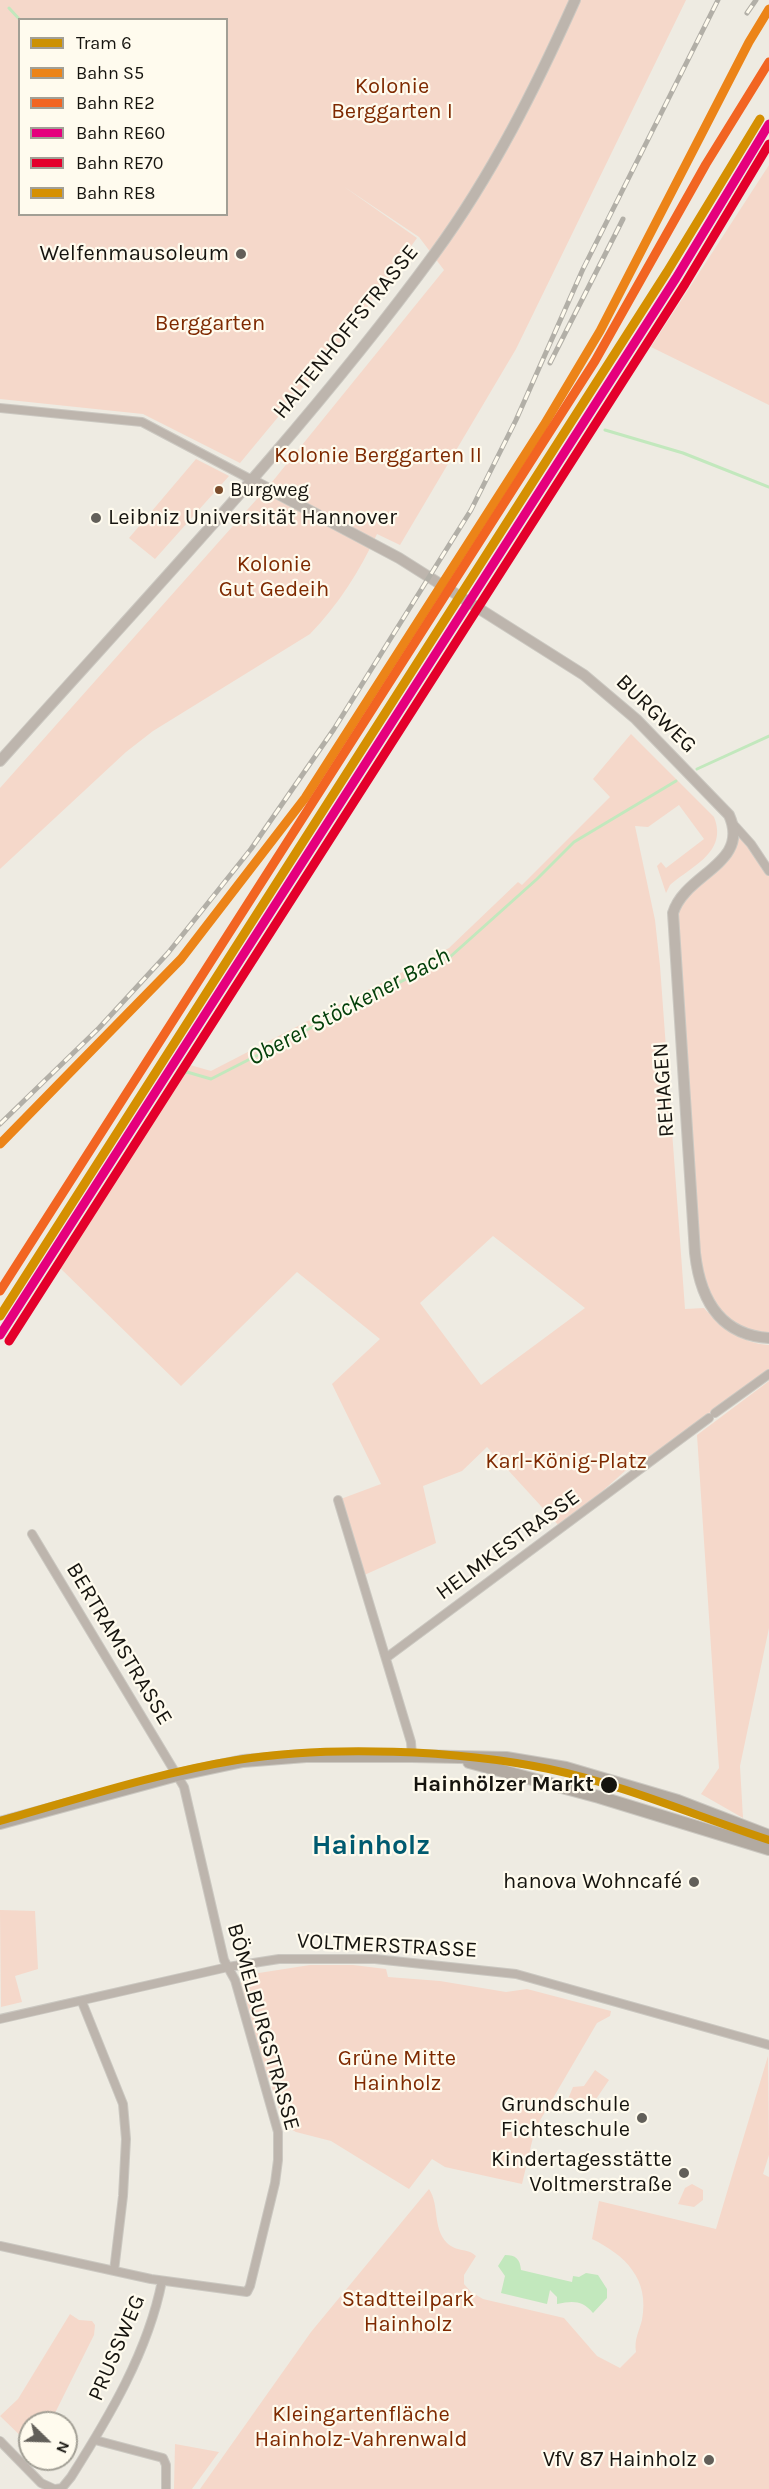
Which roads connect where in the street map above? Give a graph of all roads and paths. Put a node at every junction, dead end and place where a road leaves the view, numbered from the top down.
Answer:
1 (575, 0) edge
2 (0, 408) edge
3 (250, 479) junction
4 (0, 761) edge
5 (734, 825) junction
6 (769, 871) edge
7 (769, 1338) edge
8 (769, 1374) edge
9 (338, 1500) dead end
10 (32, 1534) dead end
11 (386, 1658) junction
12 (412, 1756) junction
13 (451, 1757) junction
14 (176, 1774) junction
15 (0, 1823) edge
16 (769, 1836) edge
17 (769, 1850) edge
18 (228, 1967) junction
19 (82, 2002) junction
20 (0, 2019) edge
21 (769, 2045) edge
22 (0, 2246) edge
23 (114, 2271) junction
24 (162, 2281) junction
25 (94, 2440) junction
26 (0, 2441) edge
27 (57, 2488) edge
28 (166, 2489) edge

1 - 3 street, HALTENHOFFSTRASSE
2 - 3 street, BURGWEG
3 - 4 street, HALTENHOFFSTRASSE
3 - 5 street, BURGWEG
5 - 6 street, BURGWEG
5 - 7 street, REHAGEN
8 - 11 street, HELMKESTRASSE
9 - 11 street
10 - 14 street, BERTRAMSTRASSE
11 - 12 street
12 - 13 main road
12 - 14 main road
13 - 16 main road
13 - 17 main road
14 - 15 main road
14 - 18 street, BÖMELBURGSTRASSE
18 - 19 street, VOLTMERSTRASSE
18 - 21 street, VOLTMERSTRASSE
18 - 24 street, BÖMELBURGSTRASSE
19 - 20 street, VOLTMERSTRASSE
19 - 23 street
22 - 23 street, BÖMELBURGSTRASSE
23 - 24 street, BÖMELBURGSTRASSE
24 - 25 street, PRUSSWEG
25 - 27 street, PRUSSWEG
25 - 28 street
26 - 27 street

